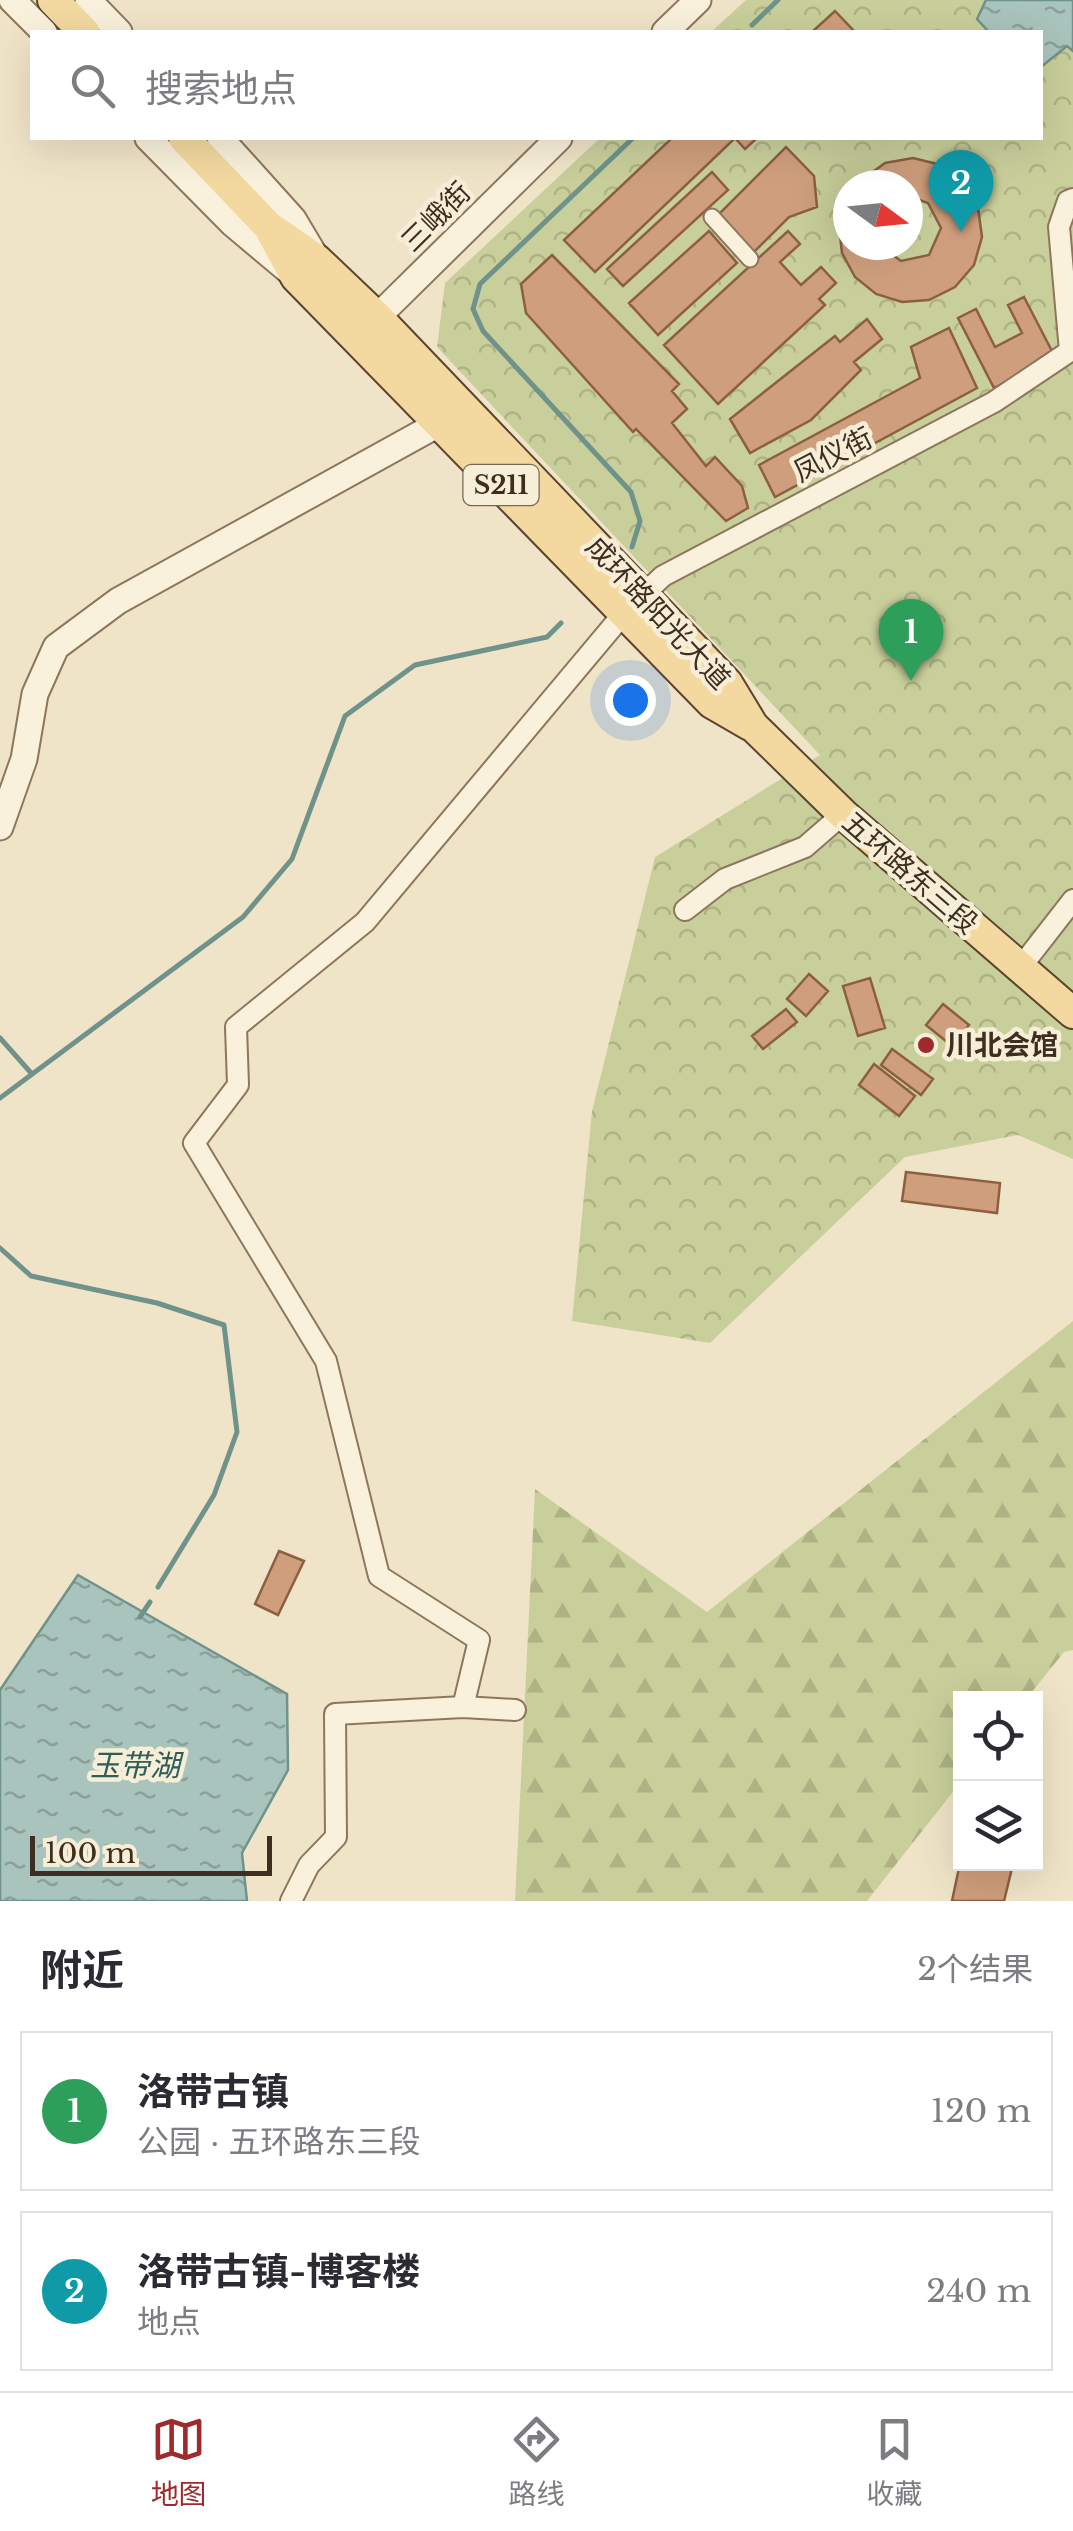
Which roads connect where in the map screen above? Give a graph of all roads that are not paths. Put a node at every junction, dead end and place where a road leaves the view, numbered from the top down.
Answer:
1 (12, 0) edge
2 (53, 0) edge
3 (88, 0) edge
4 (698, 0) edge
5 (42, 30) edge
6 (82, 30) edge
7 (117, 30) edge
8 (667, 30) edge
9 (150, 140) edge
10 (186, 140) edge
11 (222, 140) edge
12 (557, 140) edge
13 (1073, 200) edge
14 (712, 218) dead end
15 (750, 259) dead end
16 (306, 268) junction
17 (366, 328) junction
18 (1072, 351) edge
19 (440, 422) junction
20 (633, 603) junction
21 (753, 726) joint
22 (842, 814) junction
23 (0, 828) edge
24 (1073, 900) edge
25 (685, 910) dead end
26 (1020, 968) junction
27 (1073, 1014) edge
28 (463, 1708) junction
29 (515, 1710) dead end
30 (291, 1901) edge

1 - 5 street
2 - 6 main road
3 - 7 street
4 - 8 street
9 - 16 street
10 - 16 main road, 成环路阳光大道 / S211
11 - 16 street
12 - 17 street, 三峨街
13 - 18 street
14 - 15 street
16 - 17 main road, 成环路阳光大道 / S211
17 - 19 main road, 成环路阳光大道 / S211
17 - 20 main road, 成环路阳光大道 / S211
18 - 20 street, 凤仪街
19 - 20 main road, 成环路阳光大道 / S211
19 - 23 street
20 - 21 main road, 成环路阳光大道 / S211
20 - 28 street, 凤仪街
21 - 22 main road, 五环路东三段 / S211
22 - 25 street
22 - 26 main road, 五环路东三段 / S211
24 - 26 street
26 - 27 main road, 五环路东三段 / S211
28 - 29 street
28 - 30 street

